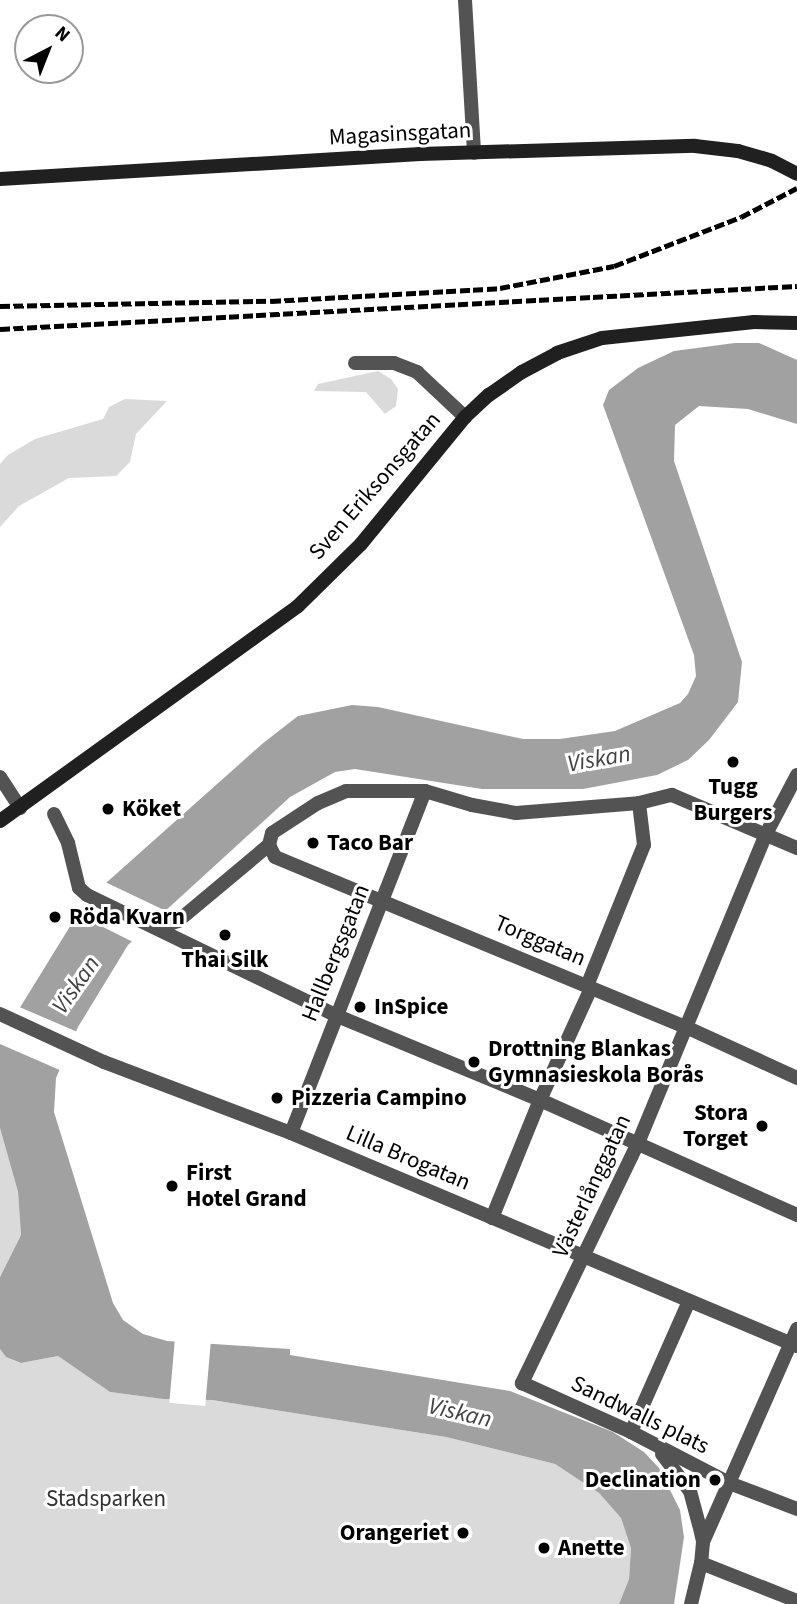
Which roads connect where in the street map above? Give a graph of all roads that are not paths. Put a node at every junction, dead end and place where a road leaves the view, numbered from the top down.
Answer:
1 (465, 0) edge
2 (474, 153) junction
3 (797, 174) edge
4 (0, 179) edge
5 (797, 323) edge
6 (355, 363) dead end
7 (465, 417) junction
8 (797, 775) edge
9 (0, 777) edge
10 (425, 791) junction
11 (639, 803) junction
12 (20, 808) junction
13 (54, 814) dead end
14 (0, 821) edge
15 (766, 834) junction
16 (269, 845) junction
17 (797, 848) edge
18 (383, 898) junction
19 (157, 928) junction
20 (589, 987) junction
21 (0, 1014) edge
22 (335, 1015) junction
23 (688, 1028) junction
24 (797, 1078) edge
25 (540, 1100) junction
26 (290, 1133) junction
27 (638, 1143) junction
28 (797, 1215) edge
29 (492, 1218) junction
30 (584, 1256) junction
31 (689, 1300) junction
32 (797, 1329) edge
33 (794, 1345) edge
34 (522, 1383) joint
35 (631, 1432) junction
36 (654, 1446) junction
37 (734, 1485) junction
38 (797, 1509) edge
39 (703, 1542) junction
40 (701, 1563) junction
41 (797, 1601) edge
42 (691, 1604) edge

1 - 2 street
2 - 3 street, Magasinsgatan
2 - 4 street, Magasinsgatan
5 - 7 street, Sven Eriksonsgatan
6 - 7 street
7 - 12 street, Sven Eriksonsgatan
8 - 15 street, Västerlånggatan
9 - 12 street
10 - 11 street
10 - 16 street
10 - 18 street, Hallbergsgatan
11 - 15 street
11 - 20 street
12 - 14 street, Sven Eriksonsgatan
13 - 19 street
15 - 17 street
15 - 23 street, Västerlånggatan
16 - 18 street, Torggatan
16 - 19 street
18 - 20 street, Torggatan
18 - 22 street, Hallbergsgatan
19 - 22 street
20 - 23 street, Torggatan
20 - 25 street
21 - 26 street, Lilla Brogatan
22 - 25 street
22 - 26 street, Hallbergsgatan
23 - 24 street, Torggatan
23 - 27 street, Västerlånggatan
25 - 27 street
25 - 29 street
26 - 29 street, Lilla Brogatan
27 - 28 street
27 - 30 street, Västerlånggatan
29 - 30 street, Lilla Brogatan
30 - 31 street, Lilla Brogatan
30 - 34 street, Västerlånggatan
31 - 33 street, Lilla Brogatan
31 - 35 street
32 - 33 street
33 - 37 street
34 - 35 street, Sandwalls plats
35 - 36 street, Sandwalls plats
36 - 37 street, Sandwalls plats
36 - 39 street
37 - 38 street, Sandwalls plats
37 - 39 street
39 - 40 street
40 - 41 street
40 - 42 street

